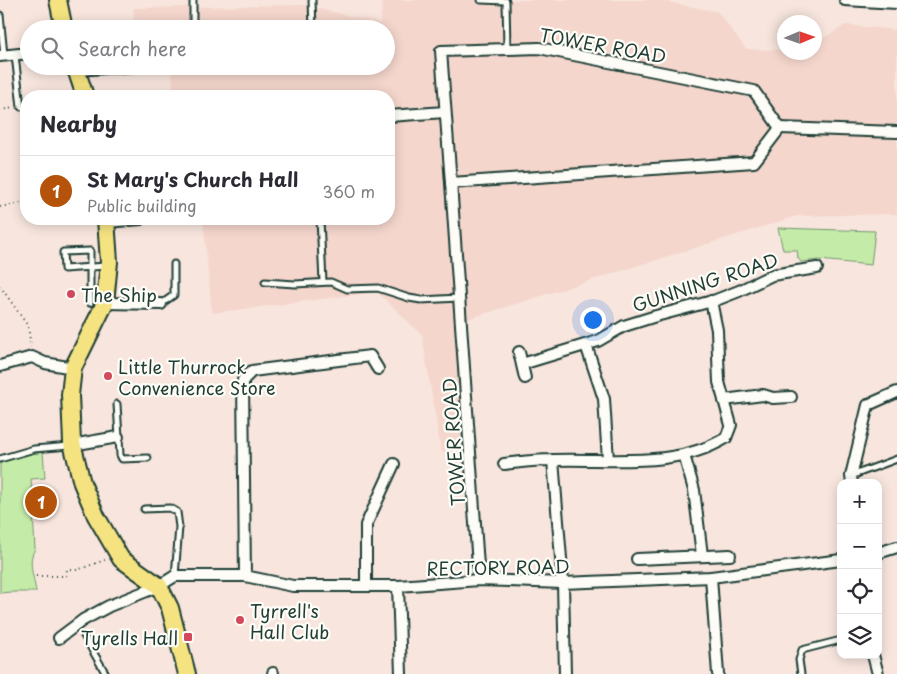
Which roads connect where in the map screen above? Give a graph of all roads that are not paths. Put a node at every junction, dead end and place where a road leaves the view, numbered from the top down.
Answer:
1 (58, 0) edge
2 (193, 0) edge
3 (312, 0) edge
4 (481, 0) edge
5 (845, 0) edge
6 (892, 2) edge
7 (0, 15) edge
8 (62, 20) edge
9 (193, 20) edge
10 (313, 20) edge
11 (507, 49) junction
12 (15, 54) junction
13 (20, 54) edge
14 (2, 56) edge
15 (78, 75) edge
16 (83, 90) edge
17 (20, 98) edge
18 (444, 112) junction
19 (395, 116) edge
20 (780, 128) junction
21 (897, 132) edge
22 (451, 183) junction
23 (106, 225) edge
24 (320, 225) edge
25 (109, 264) junction
26 (174, 264) dead end
27 (91, 267) junction
28 (817, 268) dead end
29 (265, 282) dead end
30 (323, 282) junction
31 (459, 298) junction
32 (711, 301) junction
33 (98, 303) junction
34 (161, 304) joint
35 (586, 345) junction
36 (519, 352) dead end
37 (522, 364) junction
38 (0, 366) edge
39 (72, 368) junction
40 (378, 369) dead end
41 (525, 378) dead end
42 (897, 392) edge
43 (791, 397) dead end
44 (724, 400) junction
45 (116, 404) dead end
46 (118, 437) junction
47 (72, 445) junction
48 (684, 455) junction
49 (148, 458) dead end
50 (0, 459) edge
51 (897, 459) edge
52 (553, 460) junction
53 (608, 460) junction
54 (394, 464) dead end
55 (504, 464) dead end
56 (852, 479) edge
57 (854, 479) edge
58 (144, 509) dead end
59 (897, 547) edge
60 (882, 553) edge
61 (702, 555) junction
62 (730, 555) dead end
63 (637, 559) dead end
64 (837, 561) edge
65 (175, 576) junction
66 (246, 576) junction
67 (711, 577) junction
68 (479, 580) junction
69 (562, 582) junction
70 (366, 585) junction
71 (159, 586) junction
72 (398, 586) junction
73 (84, 636) dead end
74 (59, 638) dead end
75 (837, 641) edge
76 (874, 659) edge
77 (106, 674) edge
78 (187, 674) edge
79 (401, 674) edge
80 (565, 674) edge
81 (718, 674) edge
82 (801, 674) edge
83 (878, 674) edge

1 - 8 main road
2 - 9 lane
3 - 10 lane
4 - 11 lane
5 - 6 street
7 - 14 lane
11 - 18 street, TOWER ROAD
11 - 20 street, TOWER ROAD
12 - 13 street
12 - 14 street
12 - 17 lane
15 - 16 main road
18 - 19 street
18 - 22 street, TOWER ROAD
20 - 21 street
20 - 22 street
22 - 31 street, TOWER ROAD
23 - 25 main road
24 - 30 lane
25 - 27 lane
25 - 33 main road
26 - 34 lane
27 - 27 lane
27 - 33 lane
28 - 32 street, GUNNING ROAD
29 - 30 lane
30 - 31 lane
31 - 68 street, TOWER ROAD
32 - 35 street, GUNNING ROAD
32 - 44 street
33 - 34 street
33 - 39 main road
35 - 37 street, GUNNING ROAD
35 - 53 street
36 - 37 street
37 - 41 street
38 - 39 street
39 - 47 main road
40 - 66 street
42 - 56 street
43 - 44 street
44 - 48 street
45 - 46 lane
46 - 47 street
46 - 49 lane
47 - 50 lane
47 - 71 main road
48 - 53 street
48 - 61 street
51 - 57 lane
52 - 53 street
52 - 55 street
52 - 69 street
54 - 70 street
58 - 65 lane
59 - 60 street
61 - 62 street
61 - 63 street
64 - 67 street, RECTORY ROAD
65 - 66 street, RECTORY ROAD
65 - 71 street
66 - 70 street, RECTORY ROAD
67 - 69 street, RECTORY ROAD
67 - 81 street
68 - 69 street, RECTORY ROAD
68 - 72 street, RECTORY ROAD
69 - 80 street
70 - 72 street, RECTORY ROAD
71 - 74 street
71 - 78 main road
72 - 79 street
73 - 77 lane
75 - 82 lane
76 - 83 street

